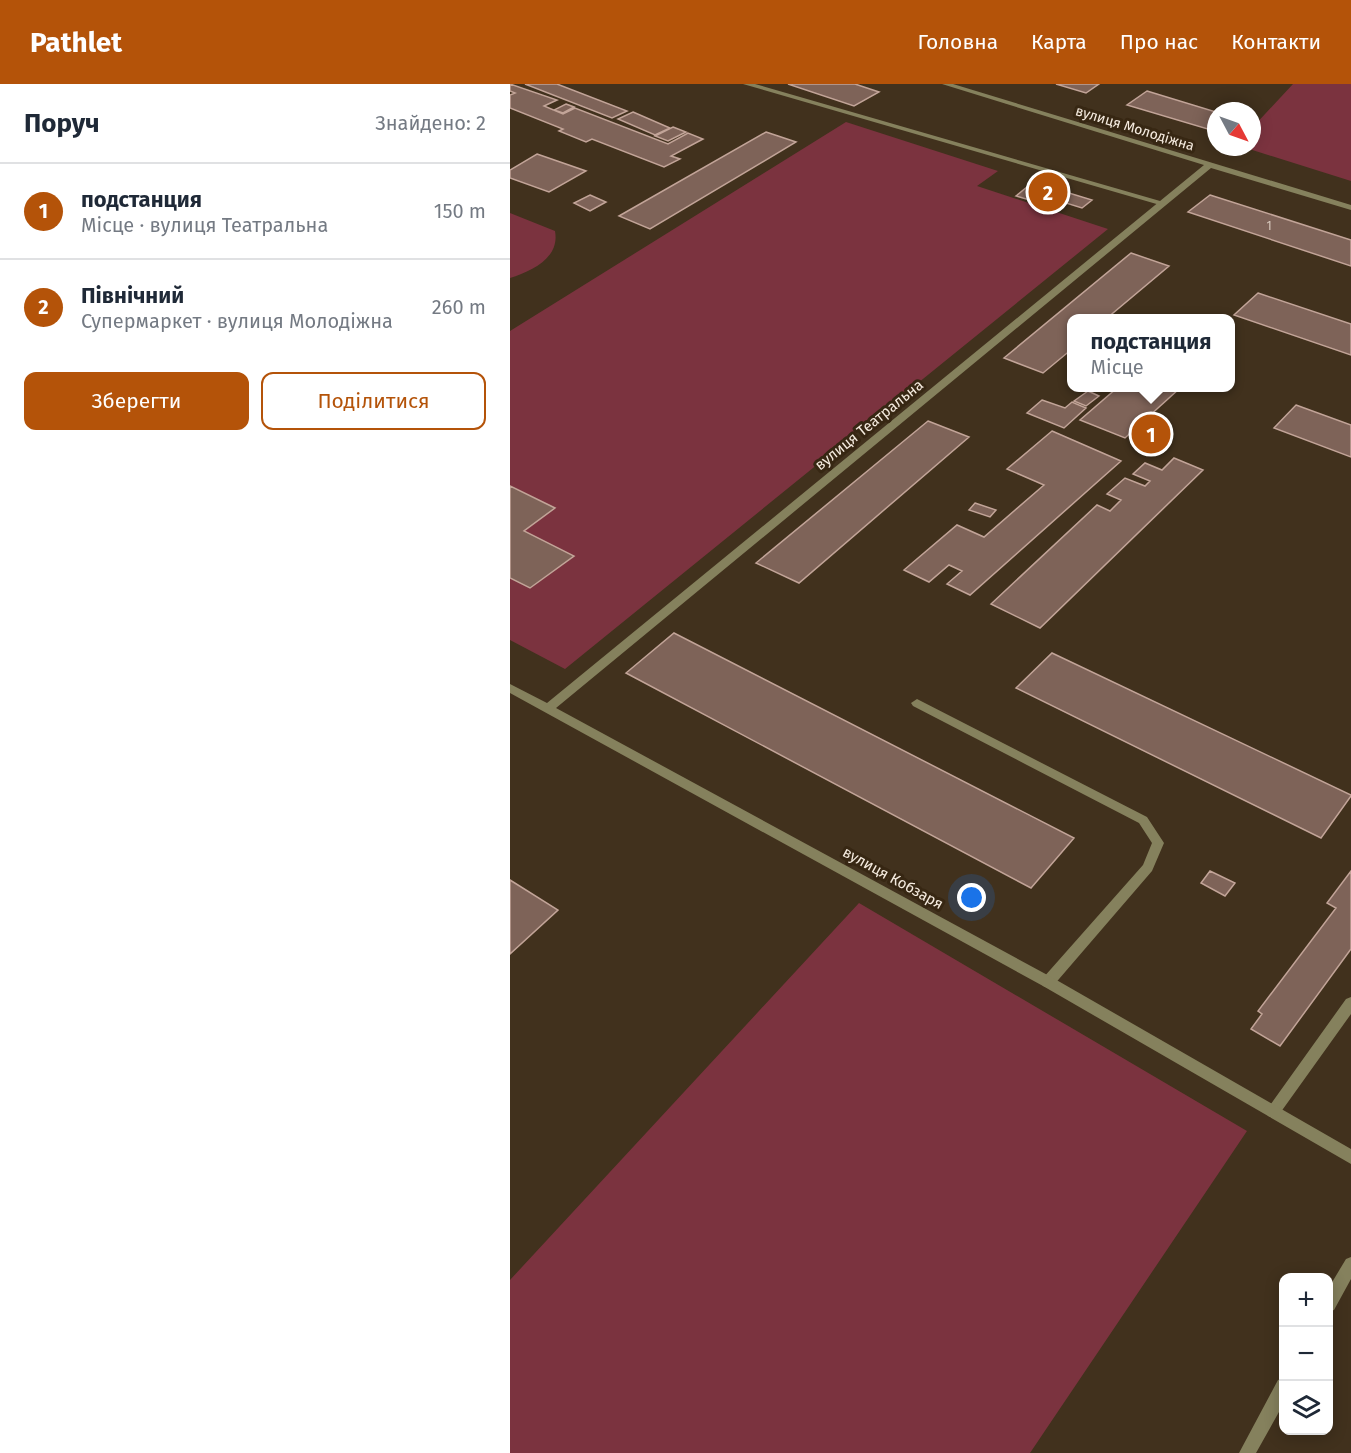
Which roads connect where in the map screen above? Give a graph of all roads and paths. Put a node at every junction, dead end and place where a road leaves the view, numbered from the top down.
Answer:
1 (747, 84) edge
2 (946, 84) edge
3 (1209, 165) junction
4 (1163, 203) junction
5 (1351, 208) edge
6 (510, 688) edge
7 (917, 703) dead end
8 (549, 708) junction
9 (1048, 982) junction
10 (1351, 1003) edge
11 (1273, 1112) junction
12 (1351, 1157) edge
13 (1351, 1264) edge
14 (1333, 1298) edge
15 (1279, 1395) edge
16 (1246, 1453) edge

1 - 4 street
2 - 3 street, вулиця Молодіжна
3 - 4 street, вулиця Театральна
3 - 5 street, вулиця Молодіжна
4 - 8 street, вулиця Театральна
6 - 8 street, вулиця Кобзаря
7 - 9 street
8 - 9 street, вулиця Кобзаря
9 - 11 street, вулиця Кобзаря
10 - 11 street
11 - 12 street, вулиця Кобзаря
13 - 14 street
15 - 16 street

